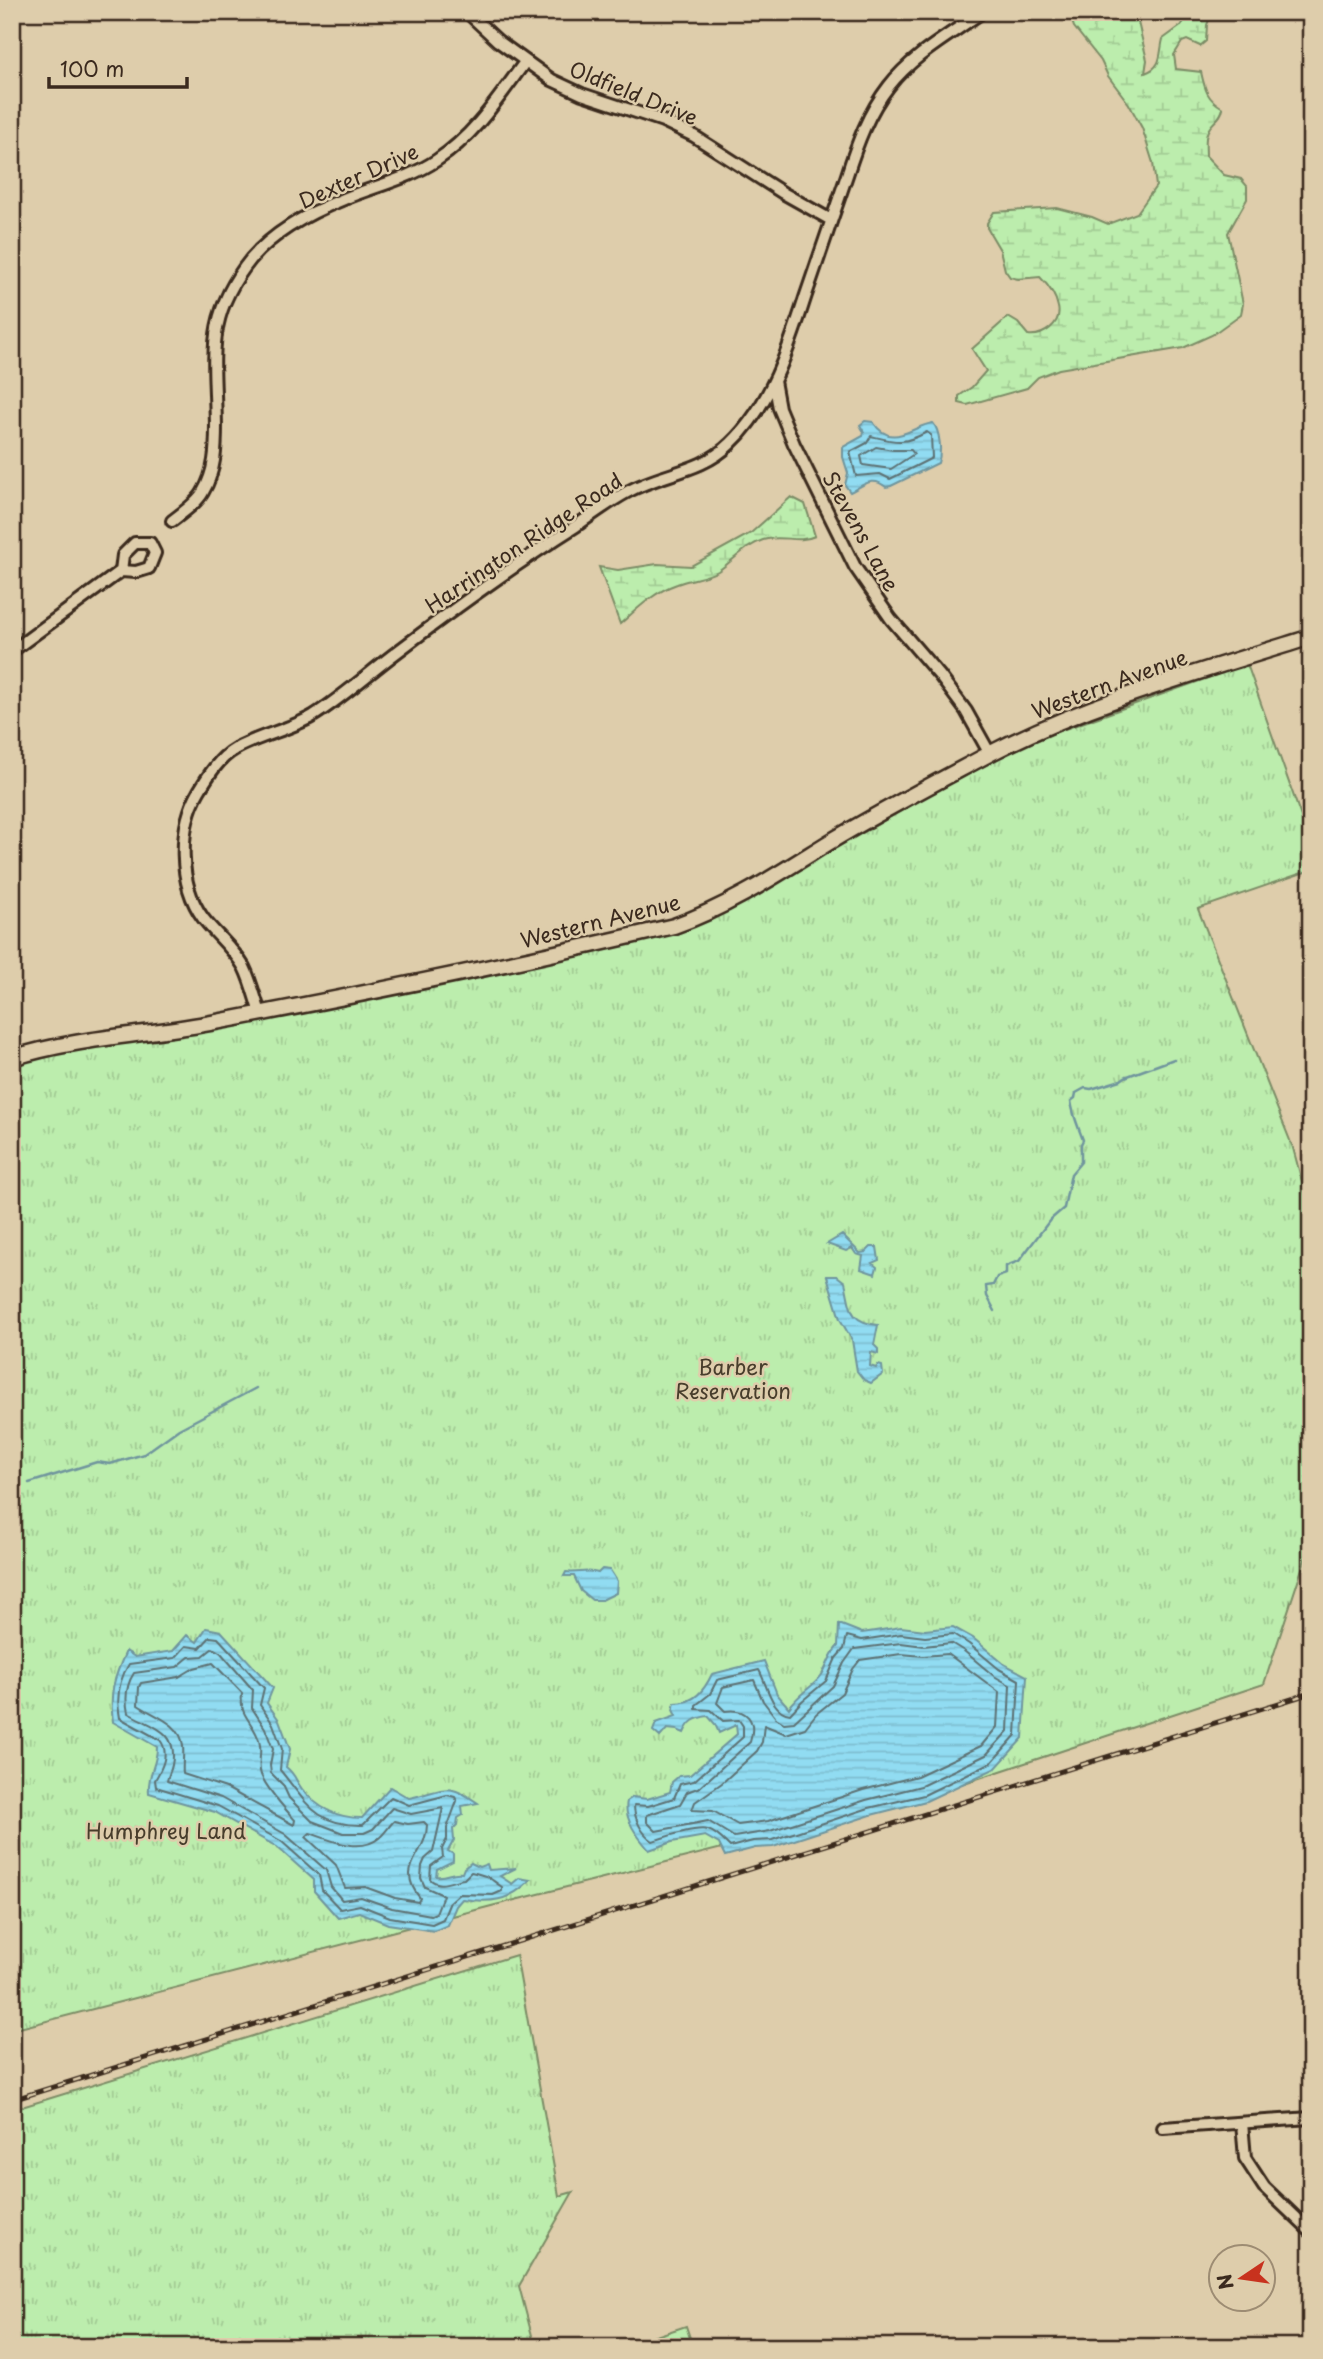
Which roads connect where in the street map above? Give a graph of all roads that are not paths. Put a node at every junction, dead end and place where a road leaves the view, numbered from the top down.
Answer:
1 (467, 12) edge
2 (982, 12) edge
3 (525, 62) junction
4 (831, 220) junction
5 (774, 381) junction
6 (172, 521) dead end
7 (121, 571) dead end
8 (1311, 637) edge
9 (12, 650) edge
10 (990, 754) junction
11 (260, 1013) junction
12 (12, 1058) edge
13 (1311, 2118) edge
14 (1242, 2123) junction
15 (1163, 2128) dead end
16 (1311, 2232) edge

1 - 3 street, Oldfield Drive
2 - 4 street, Harrington Ridge Road
3 - 4 street, Oldfield Drive
3 - 6 street, Dexter Drive
4 - 5 street, Harrington Ridge Road
5 - 10 street, Stevens Lane
5 - 11 street, Harrington Ridge Road
7 - 9 street
8 - 10 street, Western Avenue
10 - 11 street, Western Avenue
11 - 12 street, Western Avenue
13 - 14 street
14 - 15 street
14 - 16 street

